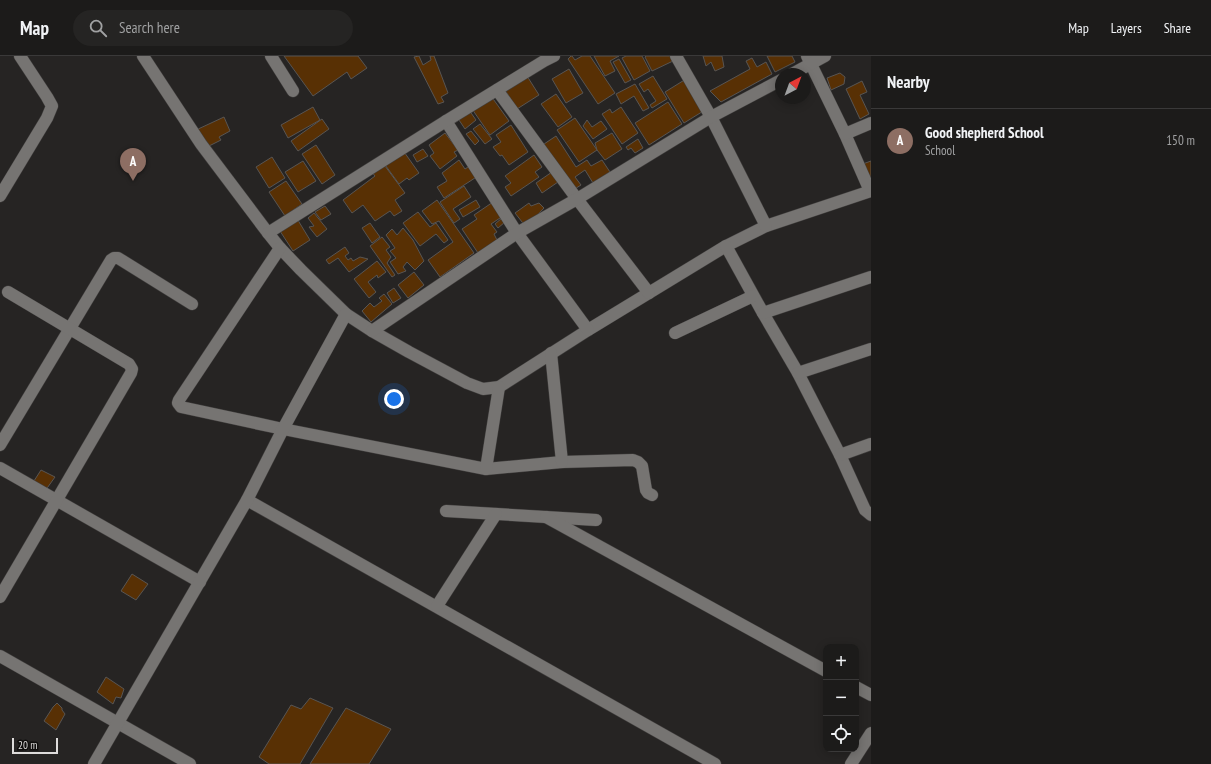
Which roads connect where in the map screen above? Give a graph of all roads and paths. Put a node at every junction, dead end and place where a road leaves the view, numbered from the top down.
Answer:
1 (20, 56) edge
2 (143, 56) edge
3 (271, 56) edge
4 (554, 56) edge
5 (676, 56) edge
6 (826, 56) edge
7 (809, 60) edge
8 (799, 68) edge
9 (775, 83) edge
10 (497, 90) junction
11 (294, 91) dead end
12 (711, 117) junction
13 (446, 121) junction
14 (871, 123) edge
15 (845, 134) junction
16 (870, 191) edge
17 (0, 196) edge
18 (578, 199) junction
19 (766, 226) junction
20 (268, 233) junction
21 (517, 233) junction
22 (726, 246) junction
23 (280, 248) junction
24 (871, 277) edge
25 (8, 292) dead end
26 (649, 293) junction
27 (753, 296) junction
28 (192, 304) dead end
29 (763, 313) junction
30 (346, 314) junction
31 (70, 329) junction
32 (588, 330) junction
33 (372, 331) junction
34 (676, 333) dead end
35 (871, 349) edge
36 (552, 353) junction
37 (798, 373) junction
38 (499, 387) junction
39 (283, 429) junction
40 (871, 444) edge
41 (0, 445) edge
42 (840, 455) junction
43 (562, 462) junction
44 (0, 468) edge
45 (486, 469) junction
46 (652, 495) dead end
47 (247, 500) junction
48 (57, 501) junction
49 (446, 511) dead end
50 (496, 514) junction
51 (871, 515) edge
52 (546, 517) junction
53 (596, 520) dead end
54 (200, 582) junction
55 (0, 597) edge
56 (437, 606) junction
57 (0, 656) edge
58 (823, 668) edge
59 (859, 689) edge
60 (871, 695) edge
61 (118, 723) junction
62 (871, 733) edge
63 (94, 764) edge
64 (190, 764) edge
65 (715, 764) edge
66 (851, 764) edge

1 - 17 street
2 - 20 street
3 - 11 street
4 - 10 street
5 - 12 street
6 - 7 street
7 - 8 street
7 - 15 street
9 - 12 street
10 - 13 street
10 - 18 street
12 - 18 street
12 - 19 street
13 - 20 street
13 - 21 street
14 - 15 street
15 - 16 street
16 - 19 street
18 - 21 street
18 - 26 street
19 - 22 street
20 - 23 street
21 - 32 street
21 - 33 street
22 - 26 street
22 - 27 street
23 - 30 street
23 - 39 street
24 - 29 street
25 - 31 street
26 - 32 street
27 - 29 street
27 - 34 street
28 - 31 street
29 - 37 street
30 - 33 street
30 - 39 street
31 - 41 street
31 - 48 street
32 - 36 street
33 - 38 street
35 - 37 street
36 - 38 street
36 - 43 street
37 - 42 street
38 - 45 street
39 - 45 street
39 - 47 street
40 - 42 street
42 - 51 street
43 - 45 street
43 - 46 street
44 - 48 street
47 - 54 street
47 - 56 street
48 - 54 street
48 - 55 street
49 - 50 street
50 - 52 street
50 - 56 street
52 - 53 street
52 - 58 street
54 - 61 street
56 - 65 street
57 - 61 street
59 - 60 street
61 - 63 street
61 - 64 street
62 - 66 street

